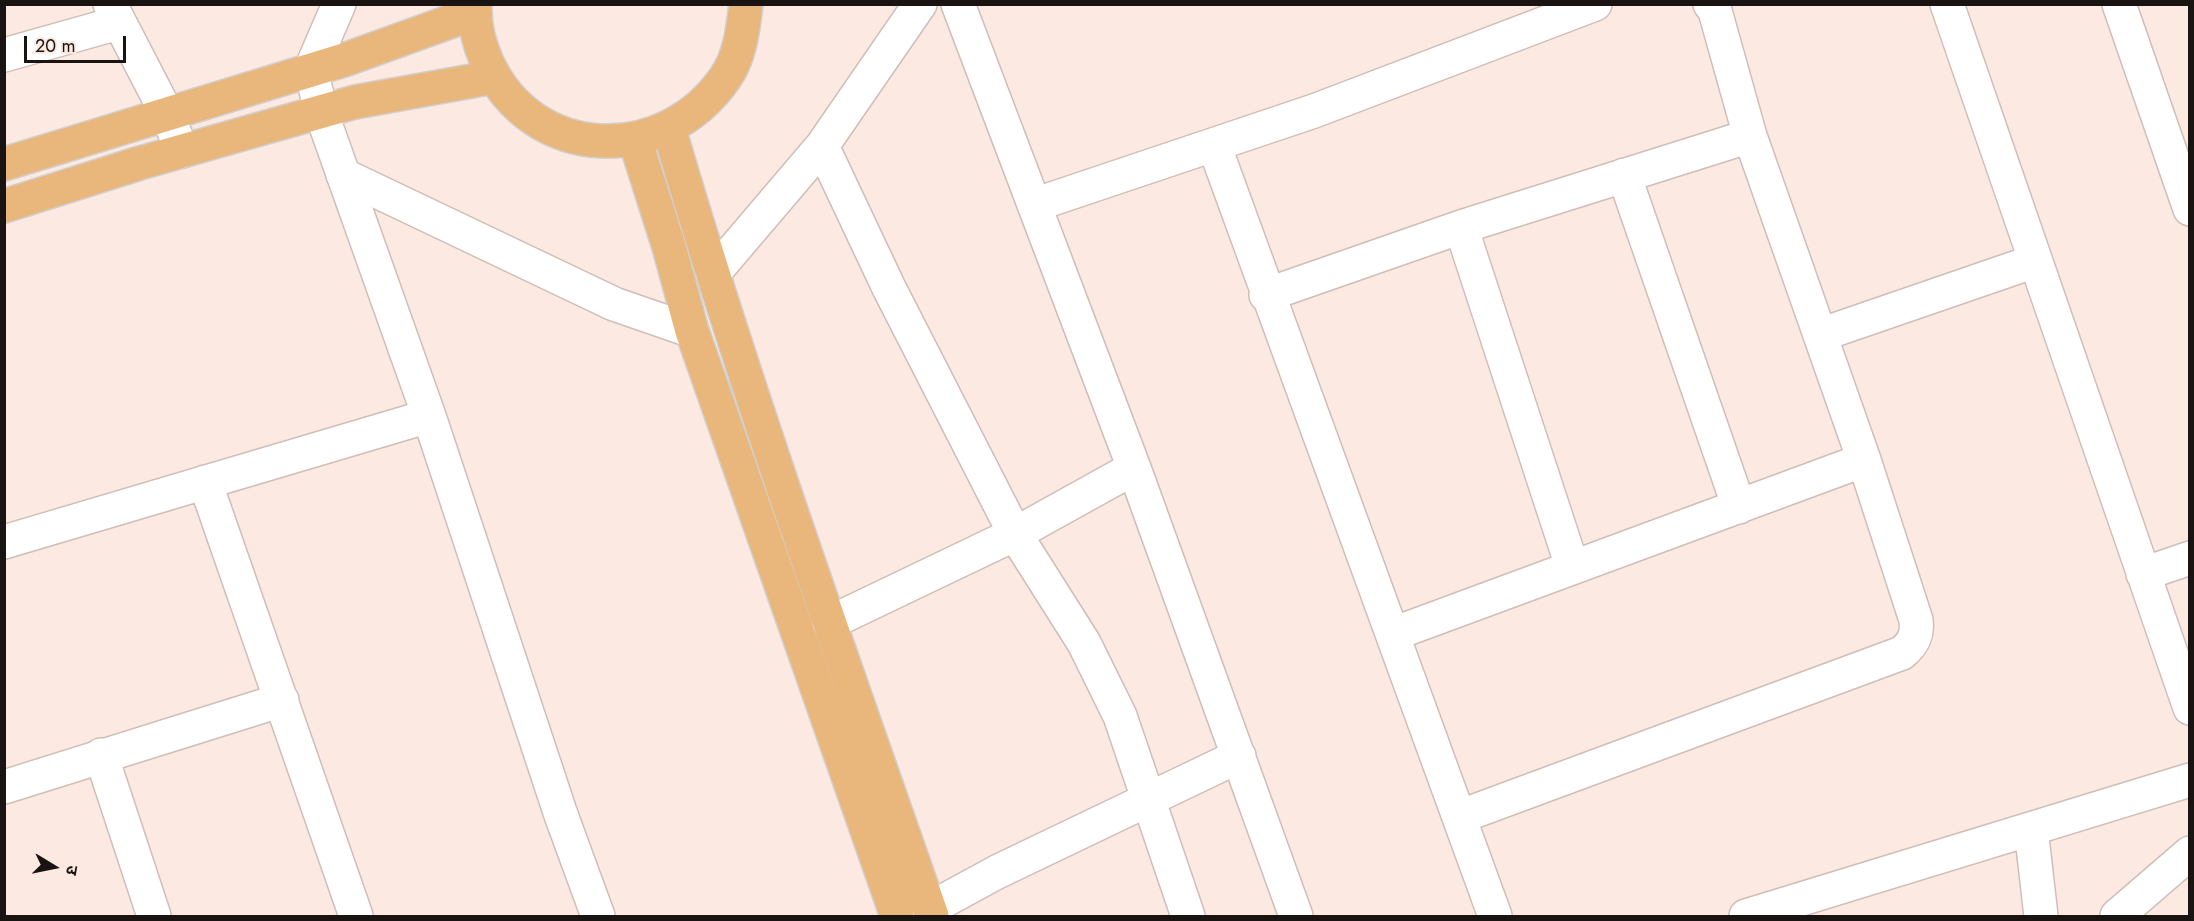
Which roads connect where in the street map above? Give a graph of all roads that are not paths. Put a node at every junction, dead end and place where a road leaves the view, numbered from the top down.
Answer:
1 (339, 4) edge
2 (746, 4) edge
3 (920, 4) edge
4 (958, 4) edge
5 (1594, 4) edge
6 (1710, 4) edge
7 (1947, 4) edge
8 (2119, 4) edge
9 (475, 9) edge
10 (114, 14) edge
11 (4, 55) edge
12 (311, 69) junction
13 (494, 77) junction
14 (321, 112) junction
15 (167, 114) junction
16 (669, 129) junction
17 (1750, 136) junction
18 (635, 140) junction
19 (1214, 145) junction
20 (822, 146) junction
21 (182, 151) junction
22 (4, 164) edge
23 (343, 175) junction
24 (1624, 176) junction
25 (1034, 205) junction
26 (4, 206) edge
27 (2190, 209) edge
28 (1461, 226) junction
29 (2036, 261) junction
30 (713, 274) junction
31 (1266, 295) junction
32 (692, 331) junction
33 (1820, 335) junction
34 (429, 416) junction
35 (1864, 460) junction
36 (1134, 468) junction
37 (205, 482) junction
38 (1738, 507) junction
39 (1015, 534) junction
40 (4, 542) edge
41 (2190, 558) edge
42 (1572, 566) junction
43 (2143, 574) junction
44 (829, 623) junction
45 (1393, 634) junction
46 (282, 700) junction
47 (2190, 708) edge
48 (101, 755) junction
49 (1239, 756) junction
50 (2190, 780) edge
51 (4, 786) edge
52 (1148, 799) junction
53 (1459, 817) junction
54 (2031, 829) junction
55 (2190, 853) edge
56 (1825, 906) edge
57 (2139, 910) edge
58 (930, 913) edge
59 (154, 916) edge
60 (356, 916) edge
61 (598, 916) edge
62 (897, 916) edge
63 (1188, 916) edge
64 (1296, 916) edge
65 (1495, 916) edge
66 (1746, 916) edge
67 (2041, 916) edge

1 - 12 street
2 - 16 main road
3 - 20 street
4 - 25 street
5 - 19 street
6 - 17 street
7 - 29 street
8 - 27 street
9 - 12 main road
9 - 13 main road
10 - 11 street
10 - 15 street
12 - 14 street
12 - 15 main road
13 - 14 main road
13 - 18 main road
14 - 21 main road
14 - 23 street
15 - 21 street
15 - 22 main road
16 - 18 main road
16 - 30 main road
17 - 24 street
17 - 33 street
18 - 32 main road
19 - 25 street
19 - 31 street
20 - 30 street
20 - 39 street
21 - 26 main road
23 - 32 street
23 - 34 street
24 - 28 street
24 - 38 street
25 - 36 street
28 - 31 street
28 - 42 street
29 - 33 street
29 - 43 street
30 - 44 main road
31 - 45 street
32 - 62 main road
33 - 35 street
34 - 37 street
34 - 61 street
35 - 38 street
35 - 53 street
36 - 39 street
36 - 49 street
37 - 40 street
37 - 46 street
38 - 42 street
39 - 44 street
39 - 52 street
41 - 43 street
42 - 45 street
43 - 47 street
44 - 58 main road
45 - 53 street
46 - 48 street
46 - 60 street
48 - 51 street
48 - 59 street
49 - 52 street
49 - 64 street
50 - 54 street
52 - 58 street
52 - 63 street
53 - 65 street
54 - 56 street
54 - 67 street
55 - 57 street
56 - 66 street

